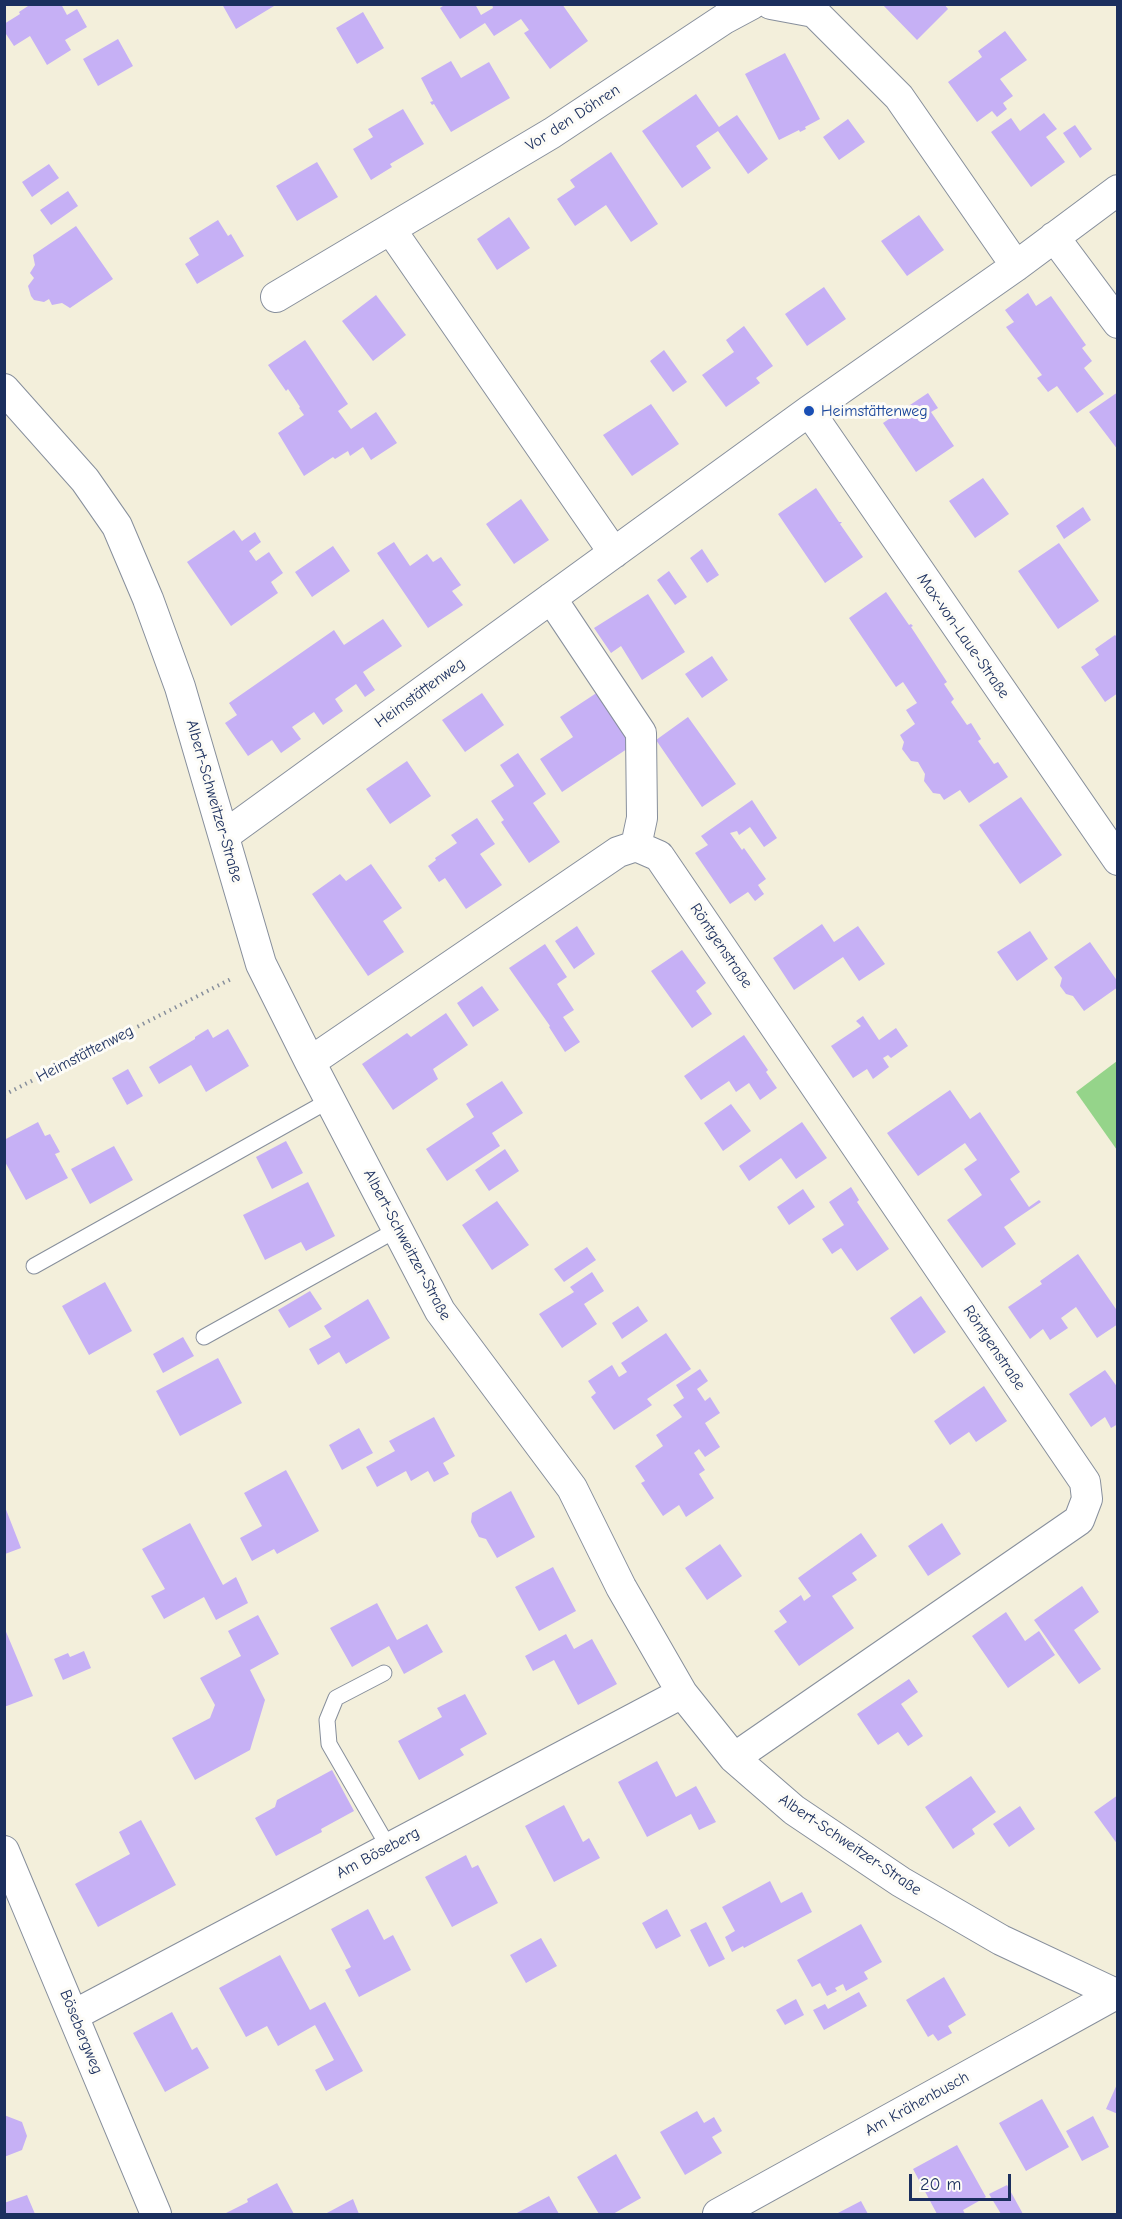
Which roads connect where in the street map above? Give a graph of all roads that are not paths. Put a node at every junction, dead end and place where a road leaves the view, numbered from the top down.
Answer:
1 (752, 4) edge
2 (771, 4) edge
3 (1118, 190) edge
4 (391, 230) junction
5 (1054, 237) junction
6 (1016, 266) junction
7 (276, 297) dead end
8 (1118, 323) edge
9 (4, 389) edge
10 (808, 411) junction
11 (614, 553) junction
12 (551, 598) junction
13 (225, 835) junction
14 (636, 846) junction
15 (1118, 860) edge
16 (310, 1062) junction
17 (330, 1100) junction
18 (398, 1229) junction
19 (34, 1266) dead end
20 (204, 1337) dead end
21 (384, 1673) dead end
22 (682, 1693) junction
23 (734, 1758) junction
24 (389, 1848) junction
25 (4, 1851) edge
26 (1117, 1995) edge
27 (74, 2015) junction
28 (156, 2214) edge
29 (718, 2214) edge

1 - 4 street, Vor den Döhren
2 - 6 street
3 - 5 street, Heimstättenweg
4 - 7 street, Vor den Döhren
4 - 11 street
5 - 6 street, Heimstättenweg
5 - 8 street
6 - 10 street, Heimstättenweg
9 - 13 street, Albert-Schweitzer-Straße
10 - 11 street, Heimstättenweg
10 - 15 street, Max-von-Laue-Straße
11 - 12 street, Heimstättenweg
12 - 13 street, Heimstättenweg
12 - 14 street
13 - 16 street, Albert-Schweitzer-Straße
14 - 16 street
14 - 23 street, Röntgenstraße
16 - 17 street, Albert-Schweitzer-Straße
17 - 18 street, Albert-Schweitzer-Straße
17 - 19 lane
18 - 20 lane
18 - 22 street, Albert-Schweitzer-Straße
21 - 24 lane
22 - 23 street, Albert-Schweitzer-Straße
22 - 24 street, Am Böseberg
23 - 26 street, Albert-Schweitzer-Straße
24 - 27 street, Am Böseberg
25 - 27 street, Bösebergweg
26 - 29 street, Am Krähenbusch
27 - 28 street, Bösebergweg

